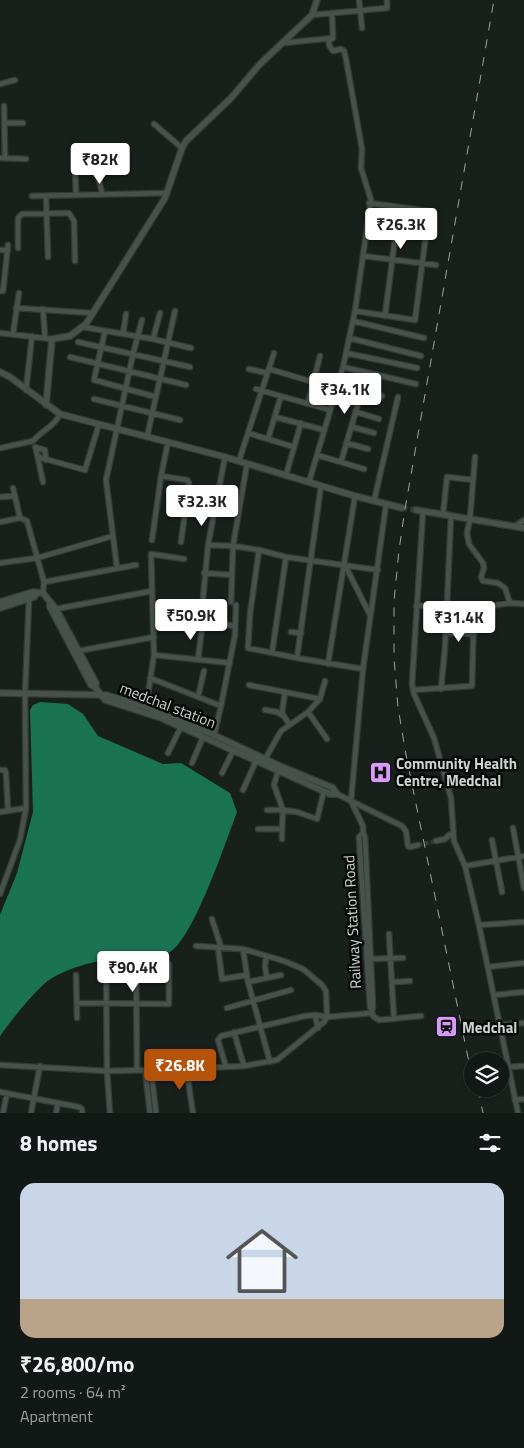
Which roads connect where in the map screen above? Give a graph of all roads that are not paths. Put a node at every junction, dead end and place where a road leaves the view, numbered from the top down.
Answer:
1 (317, 0) edge
2 (359, 0) edge
3 (387, 0) edge
4 (360, 10) junction
5 (332, 13) junction
6 (312, 15) junction
7 (362, 28) dead end
8 (333, 38) junction
9 (284, 43) junction
10 (15, 80) dead end
11 (0, 84) edge
12 (4, 106) dead end
13 (4, 123) junction
14 (22, 123) dead end
15 (154, 124) dead end
16 (182, 148) junction
17 (2, 158) edge
18 (26, 159) dead end
19 (75, 166) dead end
20 (98, 175) dead end
21 (167, 193) junction
22 (102, 194) junction
23 (76, 195) junction
24 (32, 196) dead end
25 (46, 196) junction
26 (369, 203) junction
27 (399, 207) junction
28 (47, 213) junction
29 (18, 248) dead end
30 (0, 250) edge
31 (363, 256) junction
32 (48, 257) dead end
33 (392, 259) junction
34 (75, 261) dead end
35 (423, 263) junction
36 (436, 265) dead end
37 (0, 266) edge
38 (6, 266) junction
39 (0, 290) edge
40 (19, 293) dead end
41 (16, 308) junction
42 (43, 309) junction
43 (175, 311) dead end
44 (355, 311) junction
45 (92, 313) junction
46 (160, 313) dead end
47 (126, 314) dead end
48 (386, 316) junction
49 (142, 320) dead end
50 (353, 321) junction
51 (83, 327) junction
52 (106, 331) junction
53 (0, 332) edge
54 (13, 334) junction
55 (123, 334) junction
56 (32, 336) junction
57 (138, 336) junction
58 (45, 338) junction
59 (349, 338) junction
60 (424, 338) dead end
61 (52, 339) junction
62 (153, 339) junction
63 (78, 342) dead end
64 (168, 342) junction
65 (103, 347) junction
66 (191, 348) dead end
67 (274, 353) dead end
68 (346, 353) junction
69 (133, 354) junction
70 (320, 356) dead end
71 (421, 356) dead end
72 (70, 357) dead end
73 (164, 361) junction
74 (99, 364) junction
75 (190, 367) dead end
76 (343, 367) junction
77 (417, 368) dead end
78 (249, 370) dead end
79 (268, 371) junction
80 (0, 372) edge
81 (130, 372) junction
82 (367, 373) junction
83 (160, 379) junction
84 (313, 382) junction
85 (416, 384) dead end
86 (186, 385) dead end
87 (126, 389) junction
88 (256, 389) dead end
89 (26, 390) junction
90 (262, 390) junction
91 (363, 390) junction
92 (281, 396) junction
93 (382, 396) dead end
94 (156, 397) junction
95 (398, 397) dead end
96 (94, 399) dead end
97 (308, 403) junction
98 (46, 405) junction
99 (123, 406) junction
100 (330, 410) junction
101 (356, 412) junction
102 (153, 413) junction
103 (60, 414) junction
104 (275, 417) junction
105 (379, 419) dead end
106 (180, 420) dead end
107 (301, 423) junction
108 (99, 424) junction
109 (352, 426) junction
110 (117, 429) junction
111 (324, 430) junction
112 (248, 433) junction
113 (374, 433) dead end
114 (147, 437) junction
115 (268, 439) junction
116 (33, 442) junction
117 (168, 442) junction
118 (346, 443) junction
119 (0, 446) edge
120 (294, 447) junction
121 (368, 448) dead end
122 (36, 449) junction
123 (317, 455) junction
124 (38, 457) junction
125 (225, 457) junction
126 (475, 457) dead end
127 (46, 460) junction
128 (239, 461) junction
129 (340, 462) junction
130 (248, 464) junction
131 (364, 469) dead end
132 (286, 475) junction
133 (161, 476) junction
134 (473, 480) junction
135 (43, 482) dead end
136 (309, 482) junction
137 (321, 486) junction
138 (13, 488) dead end
139 (15, 496) junction
140 (355, 496) junction
141 (0, 497) edge
142 (374, 501) junction
143 (386, 505) junction
144 (402, 508) tunnel mouth
145 (416, 510) tunnel mouth
146 (423, 511) junction
147 (442, 514) junction
148 (451, 516) junction
149 (20, 518) junction
150 (470, 519) junction
151 (524, 520) edge
152 (0, 522) edge
153 (515, 526) junction
154 (524, 528) edge
155 (113, 536) junction
156 (152, 540) dead end
157 (181, 542) dead end
158 (208, 545) junction
159 (234, 546) junction
160 (259, 550) junction
161 (286, 557) junction
162 (37, 558) junction
163 (184, 558) dead end
164 (312, 561) junction
165 (0, 563) edge
166 (136, 565) dead end
167 (344, 566) junction
168 (117, 568) junction
169 (378, 570) junction
170 (204, 573) junction
171 (232, 575) junction
172 (44, 582) junction
173 (152, 591) junction
174 (40, 593) junction
175 (29, 599) junction
176 (202, 600) dead end
177 (0, 602) edge
178 (50, 602) junction
179 (231, 602) dead end
180 (510, 603) junction
181 (524, 604) edge
182 (236, 605) dead end
183 (446, 605) junction
184 (416, 606) junction
185 (153, 607) junction
186 (186, 607) dead end
187 (0, 608) edge
188 (56, 609) junction
189 (474, 610) junction
190 (370, 615) junction
191 (187, 619) dead end
192 (203, 621) junction
193 (235, 626) junction
194 (291, 632) dead end
195 (301, 633) junction
196 (446, 633) junction
197 (474, 634) junction
198 (154, 637) junction
199 (78, 651) junction
200 (272, 653) junction
201 (154, 655) junction
202 (297, 658) junction
203 (198, 659) junction
204 (230, 663) junction
205 (328, 664) junction
206 (363, 669) junction
207 (204, 671) dead end
208 (150, 678) junction
209 (325, 682) dead end
210 (249, 685) dead end
211 (95, 687) junction
212 (413, 690) junction
213 (441, 690) junction
214 (285, 692) junction
215 (0, 693) edge
216 (25, 694) junction
217 (102, 696) junction
218 (198, 697) junction
219 (320, 699) junction
220 (222, 706) junction
221 (146, 707) junction
222 (265, 710) dead end
223 (308, 712) junction
224 (282, 716) junction
225 (289, 724) junction
226 (181, 727) junction
227 (203, 738) junction
228 (213, 738) junction
229 (326, 739) dead end
230 (233, 751) junction
231 (168, 753) dead end
232 (261, 761) junction
233 (192, 763) dead end
234 (0, 770) edge
235 (278, 771) junction
236 (222, 773) dead end
237 (243, 790) dead end
238 (324, 791) junction
239 (337, 794) junction
240 (351, 801) junction
241 (26, 808) junction
242 (267, 810) dead end
243 (283, 810) junction
244 (0, 812) edge
245 (8, 812) junction
246 (513, 828) dead end
247 (258, 829) dead end
248 (282, 829) junction
249 (453, 834) junction
250 (282, 839) dead end
251 (445, 839) junction
252 (492, 840) dead end
253 (436, 841) tunnel mouth
254 (454, 842) junction
255 (418, 845) dead end
256 (524, 856) edge
257 (518, 858) junction
258 (496, 862) junction
259 (466, 866) junction
260 (524, 888) edge
261 (502, 892) dead end
262 (0, 894) edge
263 (212, 919) dead end
264 (524, 922) edge
265 (480, 925) junction
266 (389, 934) dead end
267 (196, 946) dead end
268 (220, 947) junction
269 (243, 949) junction
270 (266, 956) junction
271 (404, 958) dead end
272 (369, 959) junction
273 (391, 959) junction
274 (136, 962) dead end
275 (524, 963) edge
276 (169, 964) dead end
277 (106, 966) dead end
278 (488, 967) junction
279 (76, 975) dead end
280 (246, 975) junction
281 (281, 975) dead end
282 (267, 978) junction
283 (410, 981) dead end
284 (248, 982) junction
285 (392, 982) junction
286 (291, 990) dead end
287 (524, 992) edge
288 (494, 995) junction
289 (253, 1001) junction
290 (77, 1003) junction
291 (106, 1003) junction
292 (137, 1003) junction
293 (227, 1008) dead end
294 (372, 1012) junction
295 (315, 1015) junction
296 (421, 1016) dead end
297 (327, 1017) junction
298 (77, 1018) dead end
299 (394, 1019) junction
300 (524, 1023) edge
301 (500, 1025) junction
302 (259, 1026) junction
303 (318, 1028) junction
304 (234, 1032) junction
305 (506, 1052) edge
306 (270, 1062) junction
307 (0, 1065) edge
308 (40, 1066) junction
309 (186, 1066) junction
310 (244, 1066) junction
311 (524, 1066) edge
312 (226, 1067) junction
313 (509, 1067) joint
314 (137, 1070) junction
315 (145, 1070) junction
316 (151, 1070) junction
317 (107, 1071) junction
318 (0, 1092) edge
319 (7, 1093) junction
320 (34, 1098) junction
321 (524, 1098) edge
322 (515, 1100) junction
323 (58, 1103) junction
324 (3, 1113) edge
325 (31, 1113) edge
326 (56, 1113) edge
327 (82, 1113) edge
328 (110, 1113) edge
329 (150, 1113) edge
330 (156, 1113) edge
331 (193, 1113) edge
332 (518, 1113) edge

1 - 6 street
2 - 4 street
3 - 4 street
4 - 5 street
4 - 7 street
5 - 6 street
5 - 8 street
6 - 9 street
8 - 9 street
8 - 26 street
9 - 16 street
10 - 11 street
12 - 13 street
13 - 14 street
13 - 17 street
15 - 16 street
16 - 21 street
17 - 18 street
19 - 23 street
20 - 22 street
21 - 22 street
21 - 45 street
22 - 23 street
23 - 25 street
24 - 25 street
25 - 28 street
26 - 27 street
26 - 31 street
27 - 33 street
27 - 35 street
28 - 29 street
28 - 32 street
28 - 34 street
30 - 38 street
31 - 33 street
31 - 44 street
33 - 35 street
33 - 48 street
35 - 36 street
35 - 48 street
37 - 38 street
38 - 39 street
40 - 41 street
41 - 42 street
41 - 54 street
42 - 45 street
42 - 58 street
43 - 64 street
44 - 48 street
44 - 50 street
45 - 51 street
46 - 62 street
47 - 55 street
49 - 57 street
50 - 59 street
50 - 60 street
51 - 52 street
51 - 61 street
52 - 55 street
52 - 65 street
53 - 54 street
54 - 56 street
55 - 57 street
56 - 58 street
56 - 89 street
57 - 62 street
57 - 69 street
58 - 61 street
59 - 68 street
59 - 71 street
61 - 98 street
62 - 64 street
63 - 65 street
64 - 66 street
64 - 73 street
65 - 69 street
65 - 74 street
67 - 79 street
68 - 76 street
68 - 77 street
69 - 73 street
69 - 81 street
70 - 84 street
72 - 74 street
73 - 75 street
73 - 83 street
74 - 81 street
74 - 87 street
76 - 82 street
76 - 100 street
78 - 79 street
79 - 84 street
79 - 90 street
80 - 89 street
81 - 83 street
81 - 87 street
82 - 85 street
82 - 91 street
83 - 86 street
83 - 94 street
84 - 97 street
87 - 94 street
87 - 99 street
88 - 90 street
89 - 98 street
90 - 92 street
90 - 112 street
91 - 93 street
91 - 101 street
92 - 97 street
92 - 104 street
94 - 102 street
95 - 142 street
96 - 99 street
97 - 100 street
98 - 103 street
99 - 102 street
99 - 110 street
100 - 111 street
101 - 105 street
101 - 109 street
102 - 106 street
102 - 114 street
103 - 108 street
103 - 116 street
104 - 107 street
104 - 115 street
107 - 111 street
107 - 120 street
108 - 110 street
108 - 127 street
109 - 113 street
109 - 118 street
110 - 114 street
110 - 155 street
111 - 123 street
112 - 115 street
112 - 128 street
114 - 117 street
115 - 120 street
116 - 119 street
116 - 122 street
117 - 125 street
117 - 133 street
118 - 121 street
118 - 129 street
120 - 132 street
122 - 124 street
122 - 127 street
123 - 129 street
123 - 136 street
124 - 127 street
124 - 135 street
125 - 128 street
125 - 158 street
126 - 134 street
128 - 130 street
129 - 131 street
130 - 132 street
130 - 159 street
132 - 136 street
133 - 156 street
133 - 157 street
134 - 147 street
134 - 150 street
136 - 137 street
137 - 140 street
137 - 164 street
138 - 139 street
139 - 141 street
139 - 149 street
140 - 142 street
140 - 167 street
142 - 143 street
143 - 144 street
143 - 169 street
145 - 146 street
146 - 147 street
146 - 184 street
147 - 148 street
148 - 150 street
148 - 183 street
149 - 152 street
149 - 162 street
150 - 153 street
150 - 180 street
151 - 153 street
153 - 154 street
155 - 162 street
155 - 168 street
158 - 159 street
158 - 170 street
159 - 160 street
159 - 171 street
160 - 161 street
160 - 200 street
161 - 164 street
161 - 200 street
162 - 165 street
162 - 172 street
163 - 173 street
164 - 167 street
164 - 195 street
166 - 168 street
167 - 169 street
167 - 190 street
167 - 205 street
168 - 172 street
169 - 190 street
170 - 171 street
170 - 176 street
171 - 179 street
172 - 174 street
173 - 185 street
173 - 188 street
174 - 175 street
174 - 177 street
174 - 178 street, medchal station
175 - 187 street
175 - 216 street
178 - 188 street, medchal station
178 - 211 street
180 - 181 street
180 - 189 street
182 - 193 street
183 - 184 street
183 - 189 street
183 - 196 street
184 - 212 street
185 - 186 street
185 - 198 street
188 - 199 street, medchal station
189 - 197 street
190 - 206 street
191 - 192 street
192 - 193 street
192 - 203 street
193 - 204 street
194 - 195 street
195 - 202 street
196 - 197 street
196 - 213 street
197 - 213 street
198 - 199 street
198 - 201 street
199 - 211 street, medchal station
200 - 202 street
201 - 203 street
201 - 208 street
202 - 205 street
203 - 204 street
204 - 220 street
205 - 206 street
206 - 240 street
207 - 218 street
208 - 218 street
208 - 221 street
209 - 219 street
210 - 214 street
211 - 217 street, medchal station
212 - 213 street
212 - 249 street
214 - 219 street
214 - 224 street
215 - 216 street
216 - 217 street
216 - 241 street
217 - 221 street, medchal station
217 - 226 street
218 - 220 street
219 - 223 street
220 - 228 street
221 - 228 street, medchal station
222 - 224 street
223 - 225 street
223 - 229 street
224 - 225 street
225 - 232 street
226 - 227 street
226 - 231 street
227 - 228 street
227 - 233 street
228 - 230 street
228 - 232 street, medchal station
230 - 232 street
230 - 236 street
232 - 235 street
232 - 237 street
232 - 239 street, medchal station
234 - 245 street
235 - 238 street
235 - 243 street
238 - 239 street
238 - 243 street
239 - 240 street
240 - 255 street
240 - 272 street, Railway Station Road
241 - 245 street
241 - 262 street
242 - 243 street
243 - 248 street
244 - 245 street
246 - 257 street
247 - 248 street
248 - 250 street
249 - 251 street
249 - 254 street
251 - 253 street
251 - 254 street
252 - 258 street
254 - 259 street
256 - 257 street
257 - 258 street
257 - 260 street
258 - 259 street
258 - 261 street
259 - 265 street
263 - 268 street
264 - 265 street
265 - 278 street
266 - 273 street
267 - 268 street
268 - 269 street
268 - 280 street
269 - 270 street
269 - 280 street
270 - 282 street
270 - 297 street
271 - 273 street
272 - 273 street
272 - 294 street, Railway Station Road
273 - 285 street
274 - 292 street
275 - 278 street
276 - 292 street
277 - 291 street
278 - 288 street
279 - 290 street
280 - 284 street
281 - 282 street
282 - 284 street
283 - 285 street
284 - 289 street
285 - 299 street
286 - 289 street
287 - 288 street
288 - 301 street
289 - 293 street
289 - 302 street
290 - 291 street
290 - 298 street
291 - 292 street
291 - 317 street
292 - 314 street
294 - 297 street
294 - 299 street
295 - 297 street
295 - 302 street
295 - 303 street
296 - 299 street
297 - 303 street
300 - 301 street
301 - 305 street
302 - 304 street
302 - 306 street
303 - 306 street
304 - 310 street
304 - 312 street
306 - 310 street
307 - 308 street
308 - 317 street
308 - 320 street
309 - 312 street
309 - 316 street
309 - 331 street
310 - 312 street
311 - 313 street
313 - 322 street
314 - 315 street
314 - 317 street
315 - 316 street
315 - 329 street
316 - 330 street
317 - 328 street
318 - 319 street
319 - 320 street
319 - 324 street
320 - 323 street
320 - 325 street
321 - 322 street
322 - 332 street
323 - 326 street
323 - 327 street

